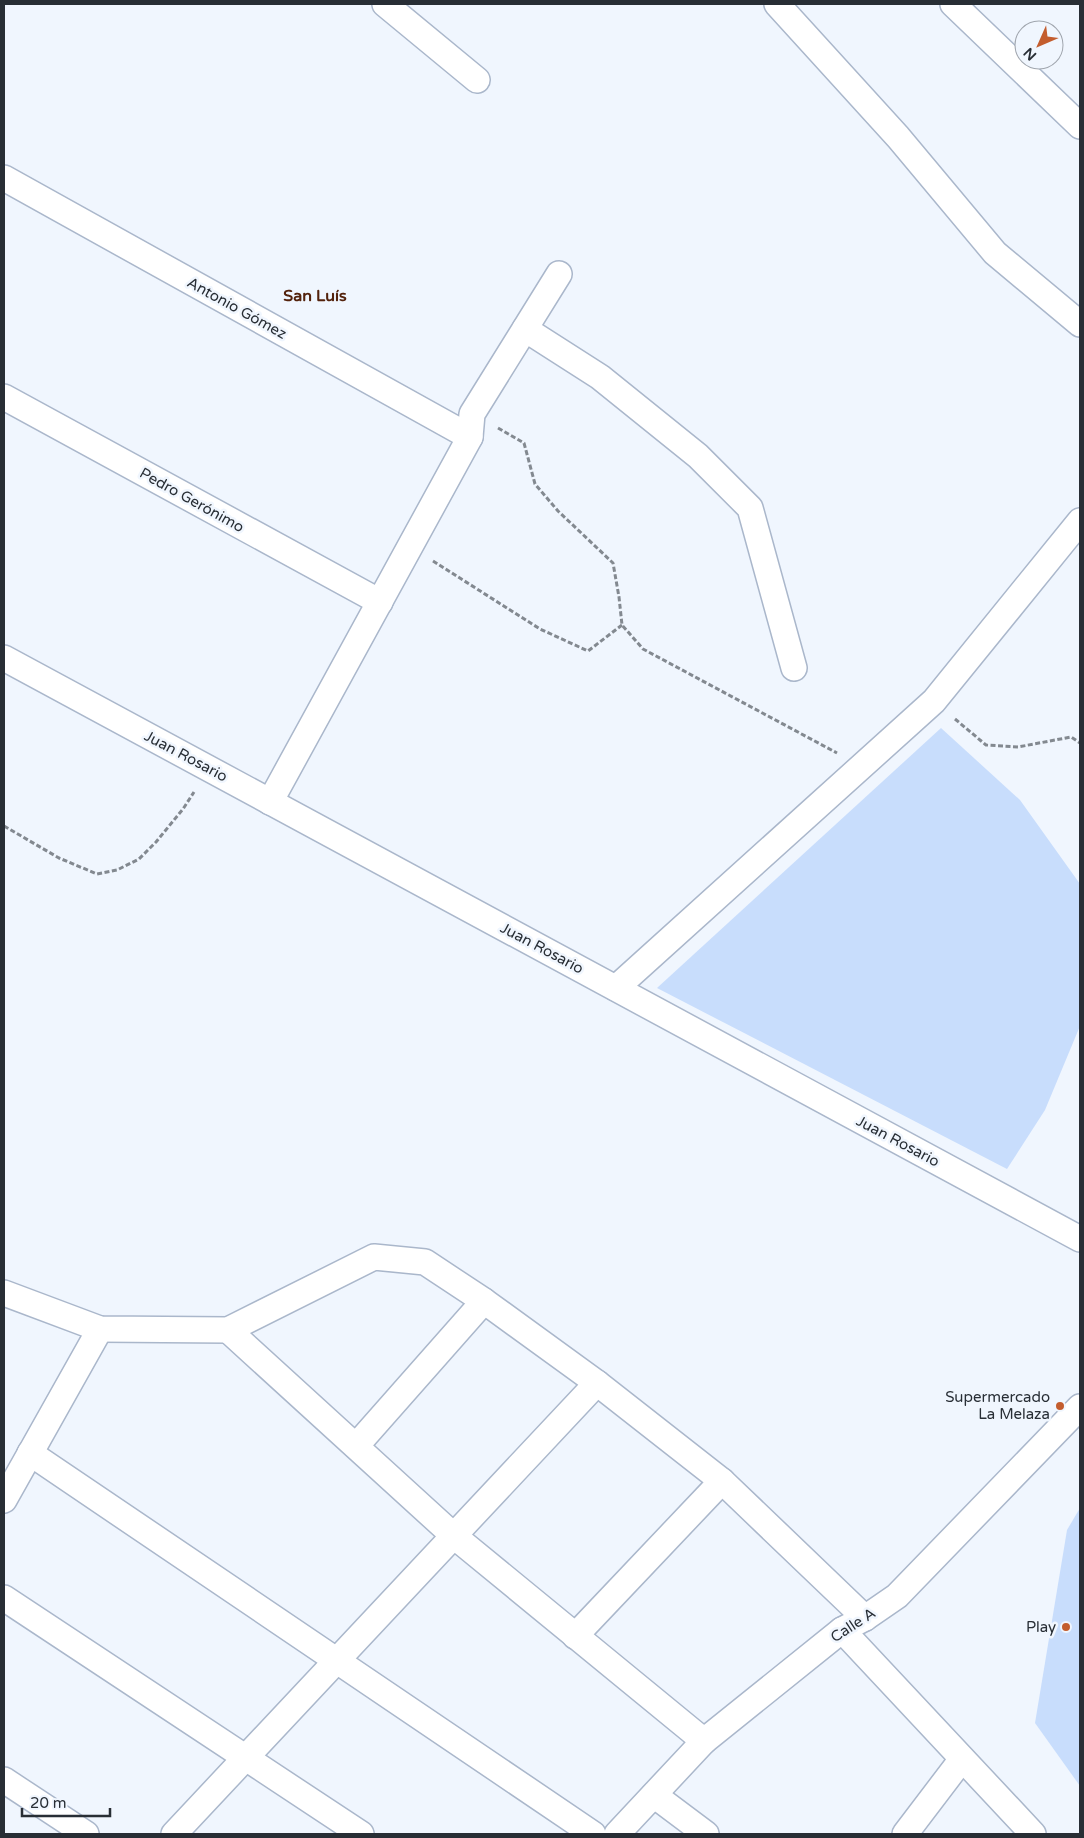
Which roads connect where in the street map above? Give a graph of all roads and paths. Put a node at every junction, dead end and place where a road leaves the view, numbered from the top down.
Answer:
1 (385, 4) edge
2 (777, 4) edge
3 (953, 4) edge
4 (477, 80) dead end
5 (1080, 126) edge
6 (4, 178) edge
7 (559, 274) dead end
8 (1080, 324) edge
9 (525, 329) junction
10 (4, 397) edge
11 (471, 426) junction
12 (1080, 521) edge
13 (410, 546) junction
14 (380, 602) junction
15 (622, 625) junction
16 (4, 658) edge
17 (794, 668) dead end
18 (934, 700) junction
19 (1080, 743) edge
20 (862, 766) junction
21 (208, 768) junction
22 (270, 802) junction
23 (4, 826) edge
24 (616, 988) junction
25 (1080, 1239) edge
26 (4, 1293) edge
27 (484, 1301) junction
28 (100, 1329) junction
29 (228, 1330) junction
30 (597, 1383) junction
31 (1080, 1407) edge
32 (356, 1446) junction
33 (30, 1453) junction
34 (722, 1481) junction
35 (4, 1500) edge
36 (454, 1536) junction
37 (4, 1598) edge
38 (865, 1618) junction
39 (842, 1630) junction
40 (575, 1636) junction
41 (338, 1660) junction
42 (704, 1741) junction
43 (246, 1757) junction
44 (962, 1759) junction
45 (4, 1780) edge
46 (654, 1795) junction
47 (86, 1834) edge
48 (174, 1834) edge
49 (361, 1834) edge
50 (593, 1834) edge
51 (617, 1834) edge
52 (706, 1834) edge
53 (905, 1834) edge
54 (1033, 1834) edge

1 - 4 street
2 - 8 street
3 - 5 street
6 - 11 street, Antonio Gómez
7 - 9 street
9 - 11 street
9 - 17 street
10 - 14 street, Pedro Gerónimo
11 - 13 street
11 - 15 path
12 - 18 street
13 - 14 street
13 - 15 path
14 - 22 street
15 - 20 path
16 - 21 street, Juan Rosario
18 - 19 path
18 - 20 street
20 - 24 street
21 - 22 street, Juan Rosario
21 - 23 path
22 - 24 street, Juan Rosario
24 - 25 street, Juan Rosario
26 - 28 street
27 - 29 street
27 - 30 street
27 - 32 street
28 - 29 street
28 - 33 street
29 - 32 street
30 - 34 street
30 - 36 street
31 - 38 street, Calle A
32 - 36 street
33 - 35 street
33 - 41 street
34 - 38 street
34 - 40 street
36 - 40 street
36 - 41 street
37 - 43 street
38 - 39 street, Calle A
39 - 42 street, Calle A
39 - 44 street
40 - 42 street
41 - 43 street
41 - 50 street
42 - 46 street, Calle A
43 - 48 street
43 - 49 street
44 - 53 street
44 - 54 street
45 - 47 street
46 - 51 street, Calle A
46 - 52 street

